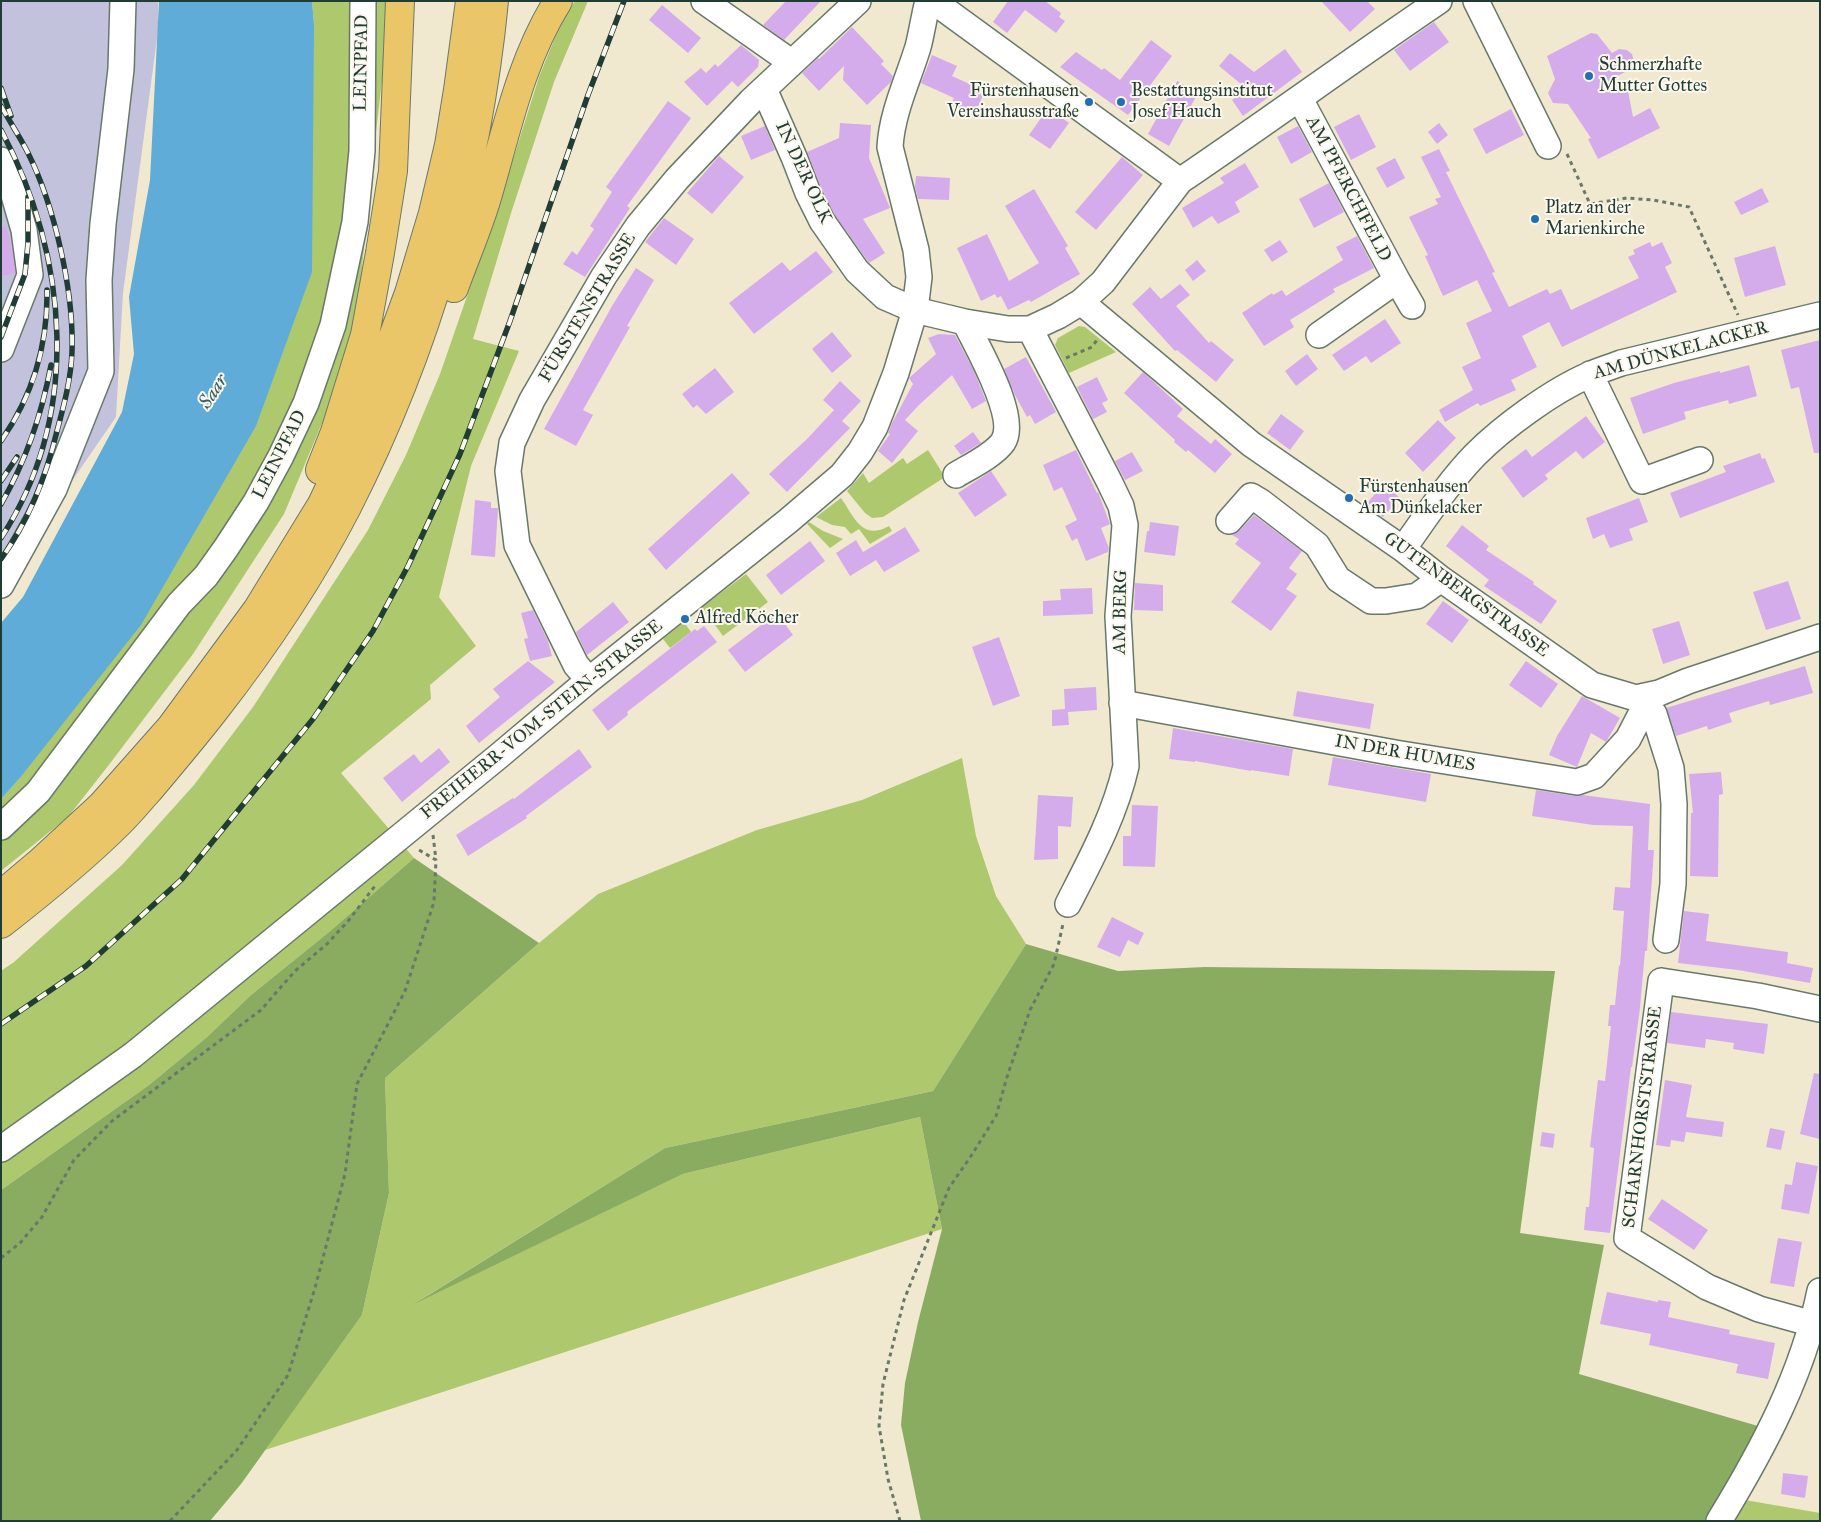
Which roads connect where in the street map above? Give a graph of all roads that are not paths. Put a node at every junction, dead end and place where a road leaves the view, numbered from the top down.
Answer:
1 (123, 1) edge
2 (363, 1) edge
3 (400, 1) edge
4 (470, 1) edge
5 (494, 1) edge
6 (558, 1) edge
7 (704, 1) edge
8 (858, 1) edge
9 (928, 1) edge
10 (933, 1) edge
11 (1439, 1) edge
12 (1476, 1) edge
13 (791, 62) junction
14 (764, 88) junction
15 (1300, 99) junction
16 (1548, 146) road end
17 (1, 160) edge
18 (1180, 181) junction
19 (1397, 280) junction
20 (1081, 302) junction
21 (1412, 306) dead end
22 (915, 310) junction
23 (1820, 314) edge
24 (965, 322) junction
25 (1030, 330) junction
26 (1319, 335) dead end
27 (1, 349) edge
28 (1590, 374) junction
29 (394, 405) junction
30 (1700, 460) dead end
31 (956, 475) dead end
32 (1229, 522) dead end
33 (1403, 548) junction
34 (1441, 579) junction
35 (1, 585) edge
36 (257, 610) junction
37 (1820, 636) edge
38 (589, 680) junction
39 (1122, 702) junction
40 (1643, 702) junction
41 (1, 827) edge
42 (1, 895) edge
43 (1068, 904) road end
44 (1, 924) edge
45 (1666, 940) dead end
46 (1820, 1009) edge
47 (1, 1149) edge
48 (1820, 1291) edge
49 (1813, 1324) junction
50 (1720, 1521) edge

1 - 35 street
2 - 41 street, LEINPFAD
3 - 36 highway
4 - 36 highway
5 - 29 highway
6 - 29 highway
7 - 13 street
8 - 13 street, FÜRSTENSTRASSE
9 - 22 street, FREIHERR-VOM-STEIN-STRASSE
10 - 18 street
11 - 15 street
12 - 16 street
13 - 14 street, FÜRSTENSTRASSE
14 - 22 street, IN DER OLK
14 - 38 street, FÜRSTENSTRASSE
15 - 18 street
15 - 19 street, AM PFERCHFELD
17 - 27 street
18 - 20 street
19 - 21 street, AM PFERCHFELD
19 - 26 street, AM PFERCHFELD
20 - 25 street
20 - 33 street, GUTENBERGSTRASSE
22 - 24 street, IN DER OLK
22 - 38 street, FREIHERR-VOM-STEIN-STRASSE
23 - 28 street, AM DÜNKELACKER
24 - 25 street, IN DER OLK
24 - 31 street
25 - 39 street, AM BERG
28 - 30 street
28 - 33 street, AM DÜNKELACKER
29 - 44 highway
32 - 34 street
33 - 34 street, GUTENBERGSTRASSE
34 - 40 street, GUTENBERGSTRASSE
36 - 42 highway
37 - 40 street, GUTENBERGSTRASSE
38 - 47 street, FREIHERR-VOM-STEIN-STRASSE
39 - 40 street, IN DER HUMES
39 - 43 street, AM BERG
40 - 45 street
46 - 49 street, SCHARNHORSTSTRASSE
48 - 49 street
49 - 50 street

